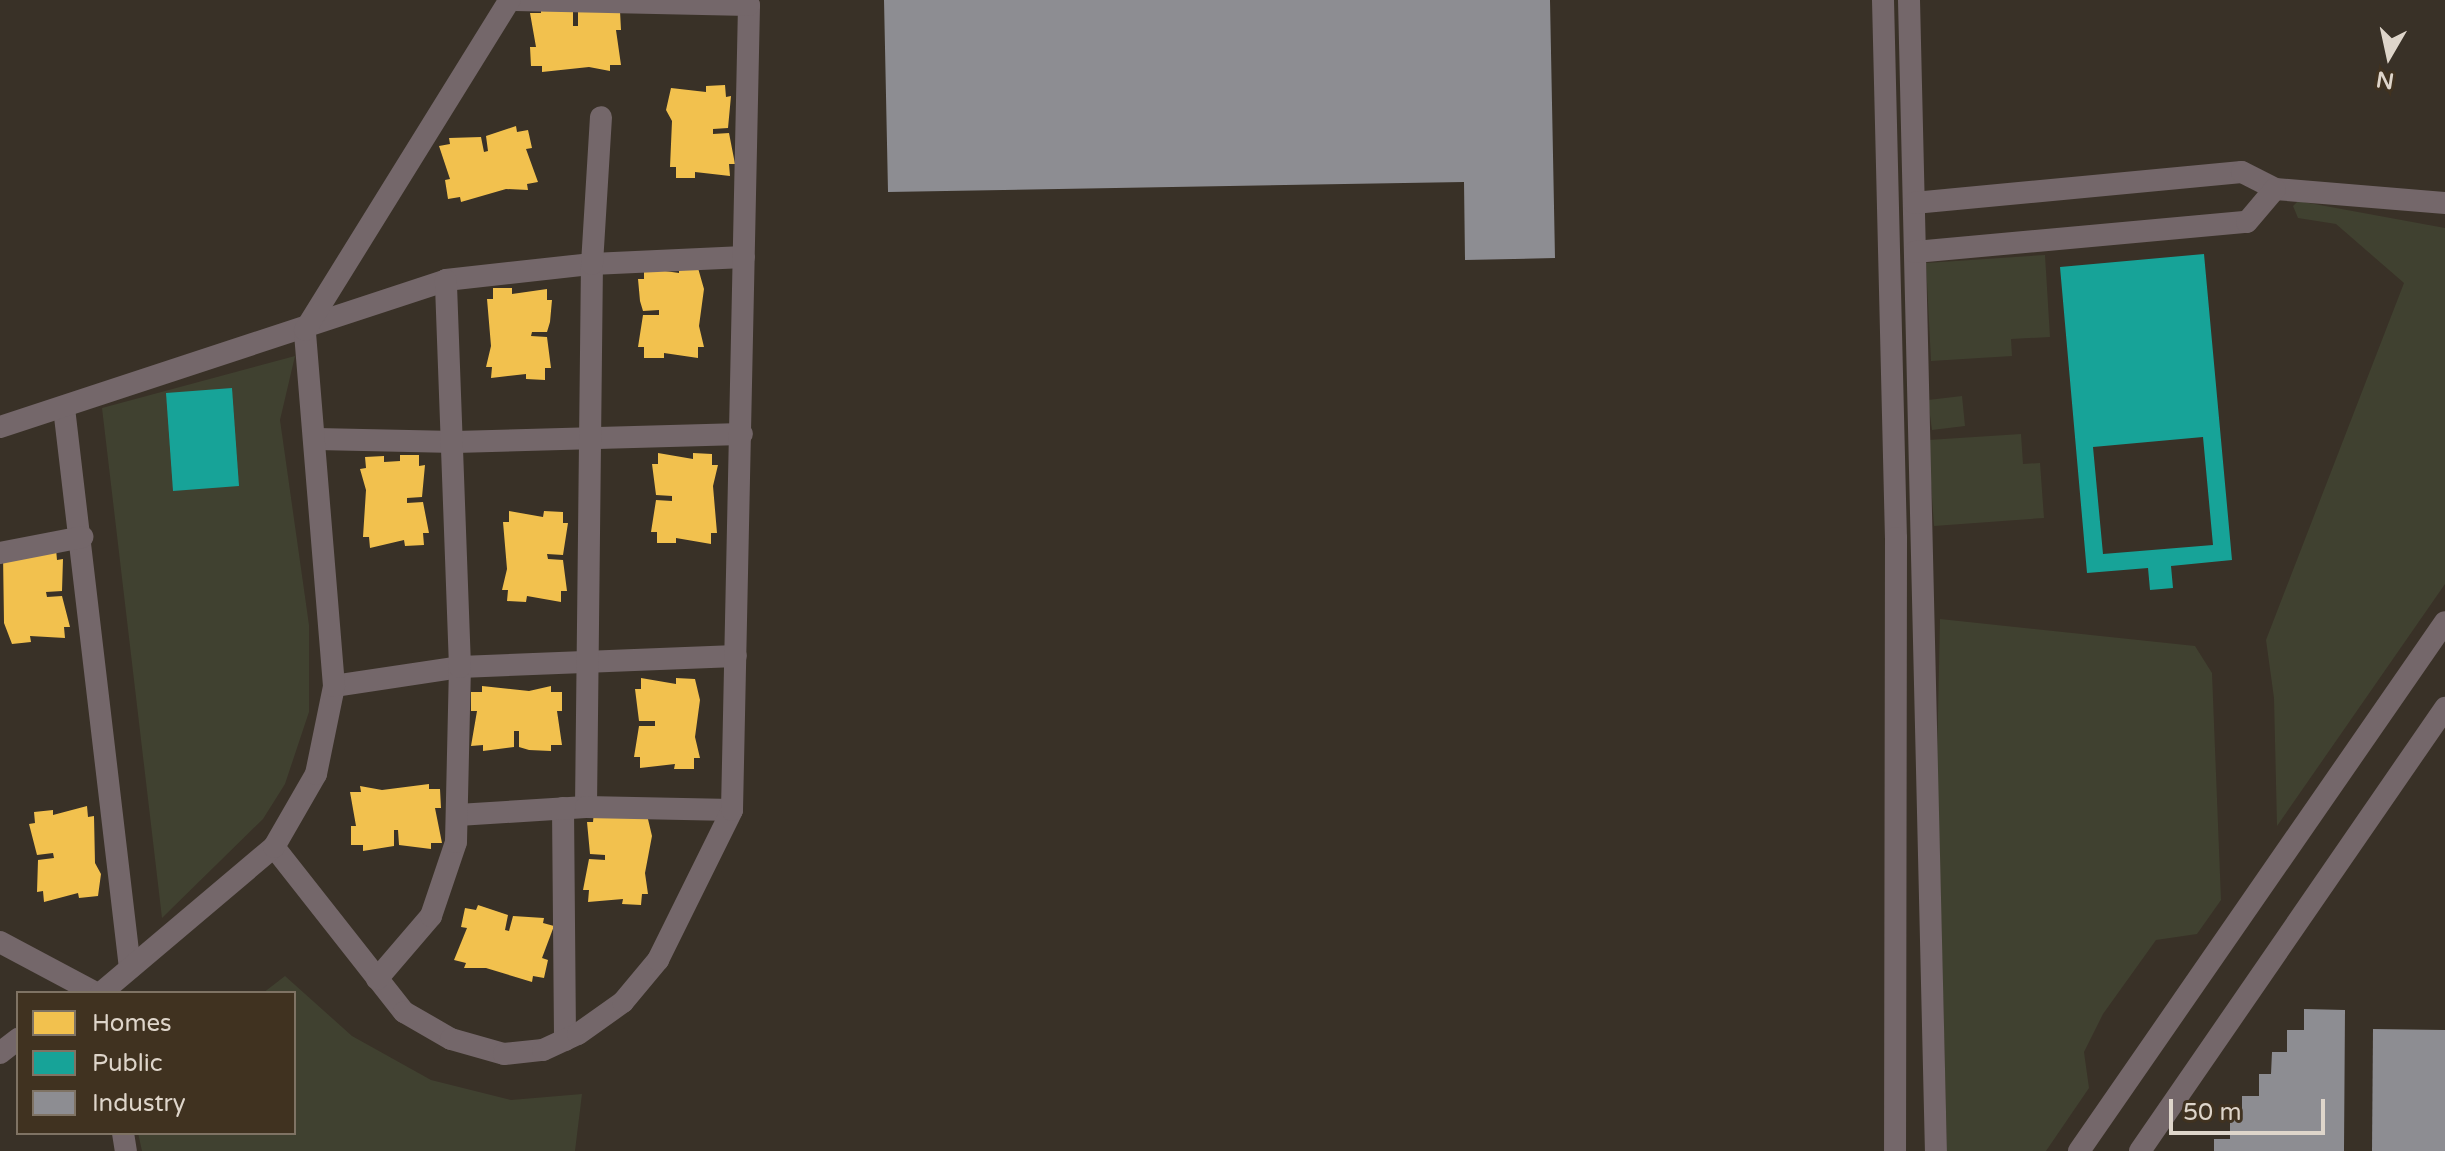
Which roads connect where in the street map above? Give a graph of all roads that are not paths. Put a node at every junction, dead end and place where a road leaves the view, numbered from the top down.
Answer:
1 (512, 0) edge
2 (1883, 0) edge
3 (1909, 0) edge
4 (601, 117) dead end
5 (2275, 189) junction
6 (1914, 203) junction
7 (2445, 203) edge
8 (1915, 252) junction
9 (744, 257) junction
10 (592, 264) junction
11 (446, 280) junction
12 (305, 330) junction
13 (64, 408) junction
14 (0, 427) edge
15 (742, 434) junction
16 (589, 438) junction
17 (317, 439) junction
18 (455, 442) junction
19 (82, 537) junction
20 (0, 553) edge
21 (2445, 622) edge
22 (736, 656) junction
23 (589, 661) junction
24 (460, 667) junction
25 (334, 686) junction
26 (2445, 708) edge
27 (574, 807) junction
28 (732, 810) junction
29 (458, 815) junction
30 (274, 847) junction
31 (0, 942) edge
32 (130, 968) junction
33 (377, 979) junction
34 (95, 991) edge
35 (101, 991) edge
36 (565, 1040) junction
37 (16, 1041) edge
38 (0, 1053) edge
39 (1895, 1151) edge
40 (1936, 1151) edge
41 (2079, 1151) edge
42 (2140, 1151) edge

1 - 9 street
1 - 12 street
2 - 39 street
3 - 6 street
4 - 10 street
5 - 6 street
5 - 7 street
5 - 8 street
6 - 8 street
8 - 40 street
9 - 10 street
9 - 15 street
10 - 11 street
10 - 16 street
11 - 12 street
11 - 18 street
12 - 13 street
12 - 17 street
13 - 14 street
13 - 19 street
15 - 16 street
15 - 22 street
16 - 18 street
16 - 23 street
17 - 18 street
17 - 25 street
18 - 24 street
19 - 20 street
19 - 32 street
21 - 41 street
22 - 23 street
22 - 28 street
23 - 24 street
23 - 27 street
24 - 25 street
24 - 29 street
25 - 30 street
26 - 42 street
27 - 28 street
27 - 29 street
27 - 36 street
28 - 36 street
29 - 33 street
30 - 32 street
30 - 33 street
31 - 34 street
32 - 35 street
33 - 36 street
37 - 38 street

